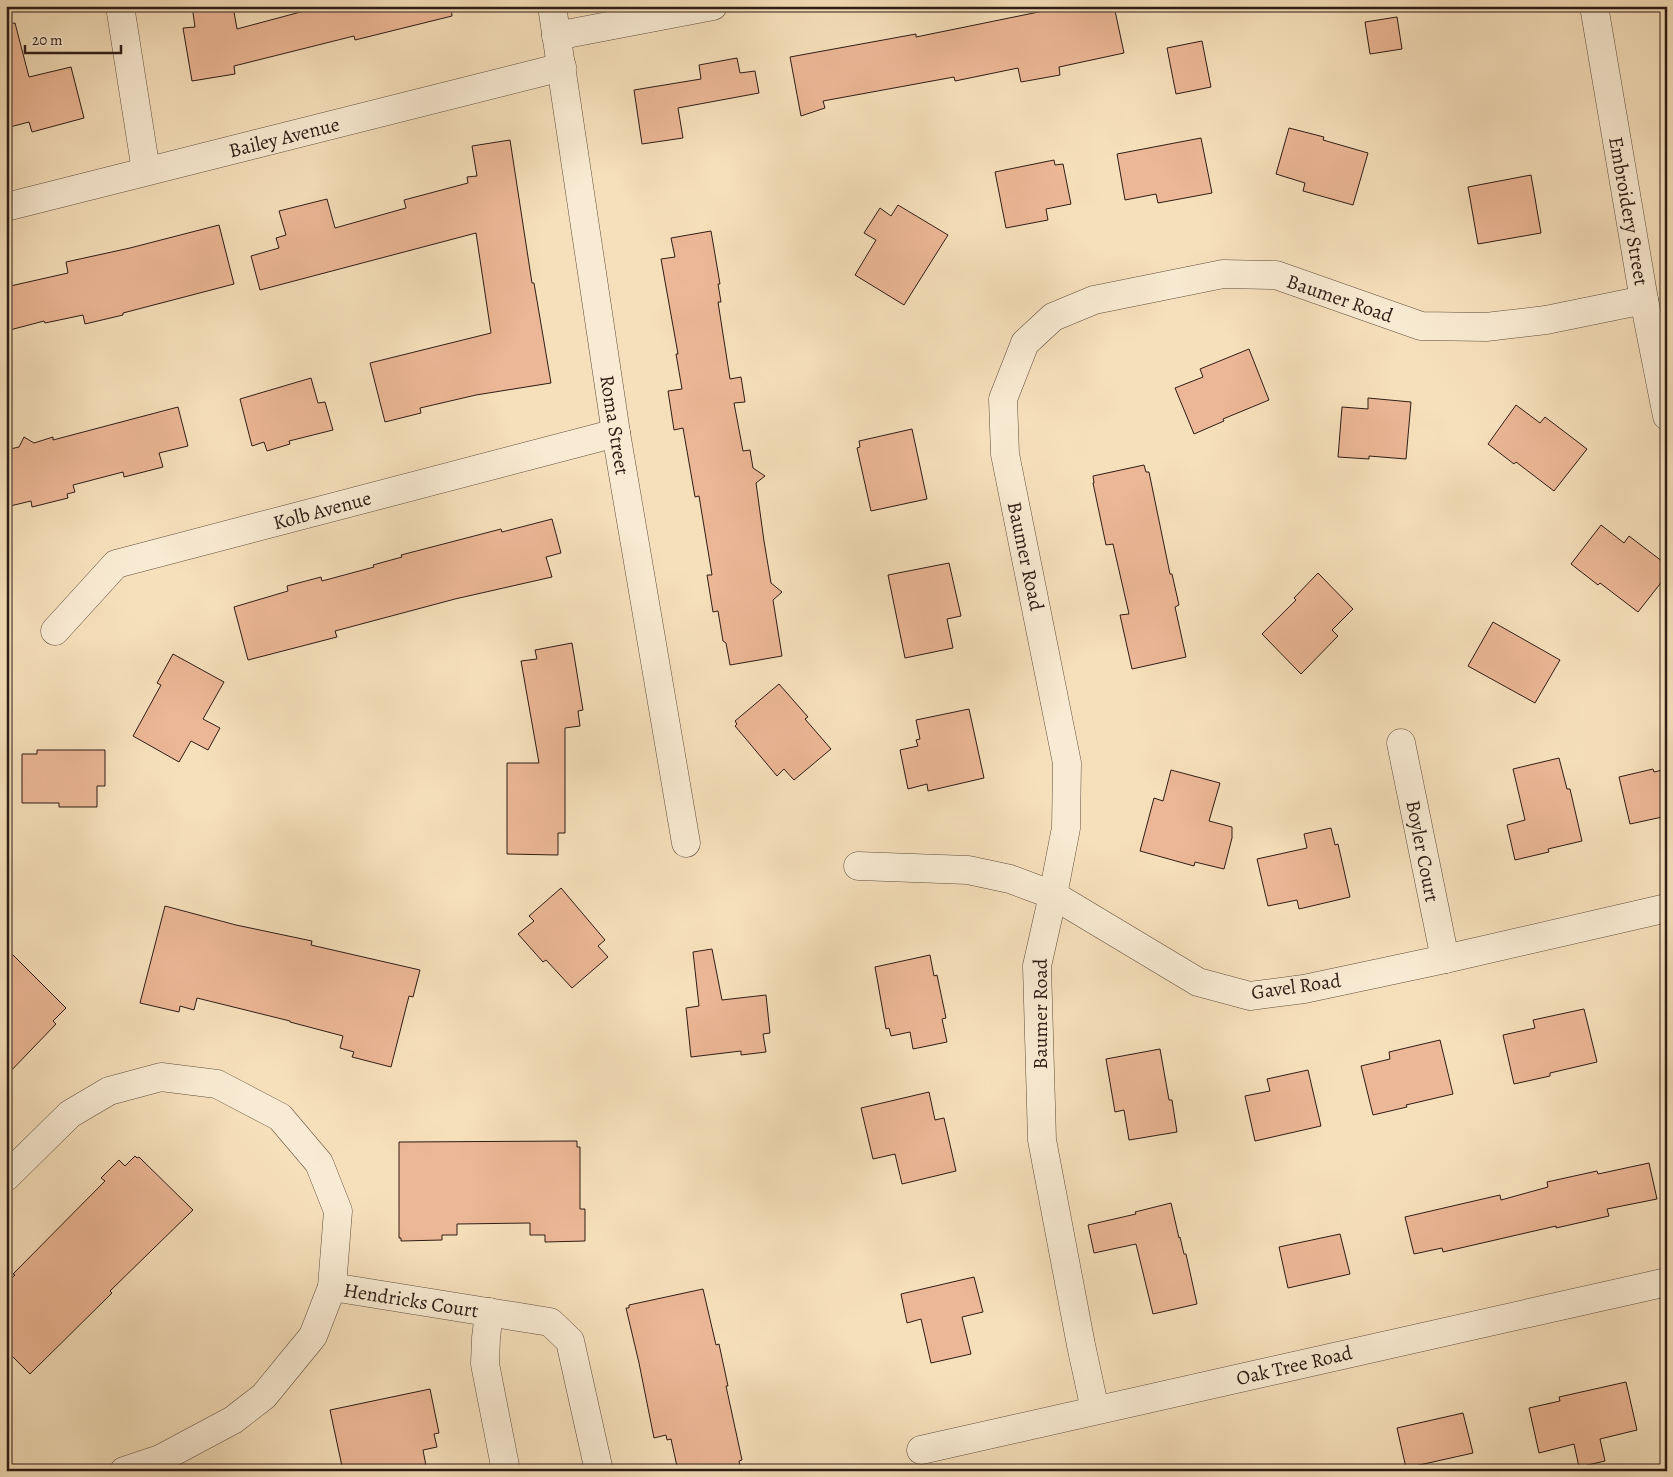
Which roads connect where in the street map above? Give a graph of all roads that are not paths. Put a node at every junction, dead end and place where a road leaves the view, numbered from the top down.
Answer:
1 (120, 6) edge
2 (552, 6) edge
3 (714, 6) edge
4 (1594, 6) edge
5 (556, 36) junction
6 (562, 66) junction
7 (146, 171) junction
8 (6, 207) edge
9 (1644, 300) junction
10 (1667, 416) edge
11 (616, 433) junction
12 (55, 631) dead end
13 (1401, 744) dead end
14 (686, 843) dead end
15 (858, 866) dead end
16 (1053, 895) junction
17 (1667, 908) edge
18 (1445, 959) junction
19 (6, 1177) edge
20 (1667, 1282) edge
21 (332, 1287) junction
22 (489, 1312) junction
23 (1095, 1410) junction
24 (921, 1450) dead end
25 (124, 1471) edge
26 (506, 1471) edge
27 (599, 1471) edge

1 - 7 street
2 - 5 street, Roma Street
3 - 5 street
4 - 9 street, Embroidery Street
5 - 6 street, Roma Street
6 - 7 street, Bailey Avenue
6 - 11 street, Roma Street
7 - 8 street, Bailey Avenue
9 - 10 street, Embroidery Street
9 - 16 street, Baumer Road
11 - 12 street, Kolb Avenue
11 - 14 street, Roma Street
13 - 18 street, Boyler Court
15 - 16 street, Gavel Road
16 - 18 street, Gavel Road
16 - 23 street, Baumer Road
17 - 18 street, Gavel Road
19 - 21 street
20 - 23 street, Oak Tree Road
21 - 22 street, Hendricks Court
21 - 25 street
22 - 26 street, Hendricks Court
22 - 27 street, Hendricks Court
23 - 24 street, Oak Tree Road

